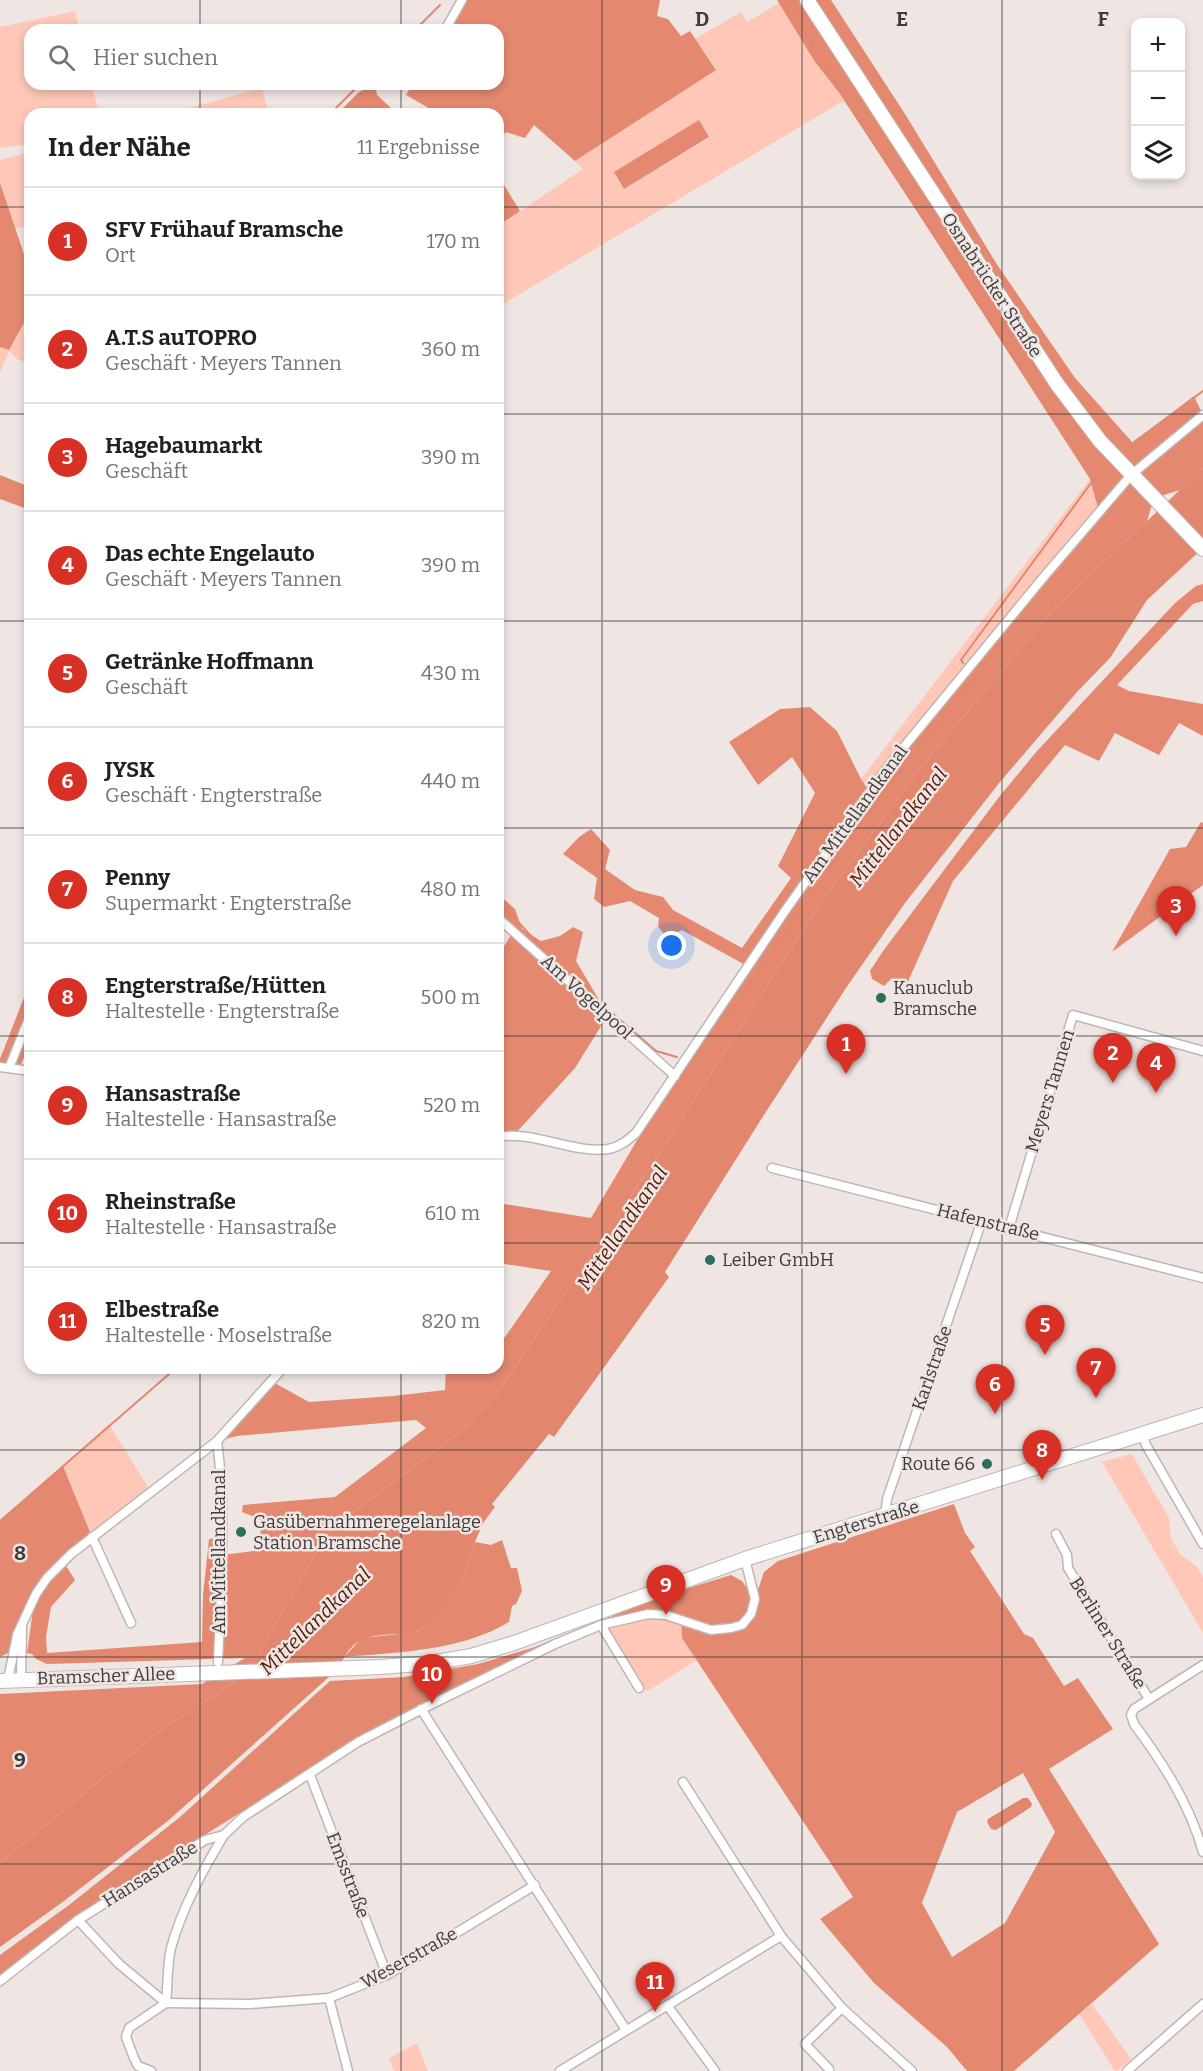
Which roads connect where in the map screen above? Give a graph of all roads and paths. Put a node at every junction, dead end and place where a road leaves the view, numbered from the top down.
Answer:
1 (462, 0) edge
2 (807, 0) edge
3 (448, 24) edge
4 (1203, 416) edge
5 (1131, 475) junction
6 (1203, 549) edge
7 (504, 923) edge
8 (24, 1028) edge
9 (1203, 1051) edge
10 (5, 1067) edge
11 (24, 1070) edge
12 (675, 1076) junction
13 (504, 1137) edge
14 (772, 1168) dead end
15 (982, 1220) junction
16 (1009, 1228) junction
17 (1203, 1278) edge
18 (278, 1374) edge
19 (1203, 1415) edge
20 (1142, 1433) junction
21 (217, 1441) junction
22 (888, 1515) junction
23 (1056, 1534) dead end
24 (93, 1537) junction
25 (1203, 1544) edge
26 (745, 1559) junction
27 (131, 1623) dead end
28 (601, 1625) junction
29 (1203, 1665) edge
30 (216, 1667) junction
31 (353, 1669) joint
32 (10, 1680) edge
33 (639, 1688) dead end
34 (1149, 1699) junction
35 (421, 1709) junction
36 (310, 1774) junction
37 (683, 1782) dead end
38 (1200, 1832) edge
39 (224, 1835) junction
40 (1203, 1852) edge
41 (535, 1885) junction
42 (78, 1920) junction
43 (784, 1938) junction
44 (387, 1975) junction
45 (0, 1981) edge
46 (329, 1998) junction
47 (166, 2003) junction
48 (1203, 2004) edge
49 (667, 2005) junction
50 (842, 2007) junction
51 (626, 2030) junction
52 (829, 2069) dead end
53 (151, 2071) edge
54 (348, 2071) edge
55 (560, 2071) edge
56 (715, 2071) edge
57 (912, 2071) edge
58 (1127, 2071) edge

1 - 3 street
2 - 5 main road, Osnabrücker Straße
4 - 5 street, Am Mittellandkanal
5 - 6 main road, Osnabrücker Straße
5 - 12 street, Am Mittellandkanal
7 - 12 street, Am Vogelpool
8 - 10 street
9 - 16 street, Meyers Tannen
10 - 11 street
12 - 13 street, Am Mittellandkanal
14 - 15 street, Hafenstraße
15 - 16 street, Hafenstraße
15 - 22 street, Karlstraße
16 - 17 street, Hafenstraße
18 - 21 street, Am Mittellandkanal
19 - 20 main road, Engterstraße
20 - 22 main road, Engterstraße
20 - 25 street
21 - 24 street, Am Mittellandkanal
21 - 30 street, Am Mittellandkanal
22 - 26 main road, Engterstraße
23 - 34 street, Berliner Straße
24 - 27 street
24 - 32 street, Am Mittellandkanal
26 - 28 street, Hansastraße
26 - 31 main road, Engterstraße
28 - 33 street
28 - 35 street, Hansastraße
29 - 34 street
30 - 31 main road, Bramscher Allee
30 - 32 main road, Bramscher Allee
34 - 38 street
35 - 36 street, Hansastraße
35 - 41 street
36 - 39 street, Hansastraße
36 - 44 street, Emsstraße
37 - 43 street
38 - 40 street
39 - 42 street, Hansastraße
39 - 47 street, Hansastraße
41 - 44 street, Weserstraße
41 - 51 street
42 - 45 street, Hansastraße
42 - 47 street
43 - 49 street
43 - 50 street
44 - 46 street, Weserstraße
46 - 47 street, Weserstraße
46 - 54 street
47 - 53 street
48 - 58 street
49 - 51 street
49 - 56 street
50 - 52 street
50 - 57 street
51 - 55 street

